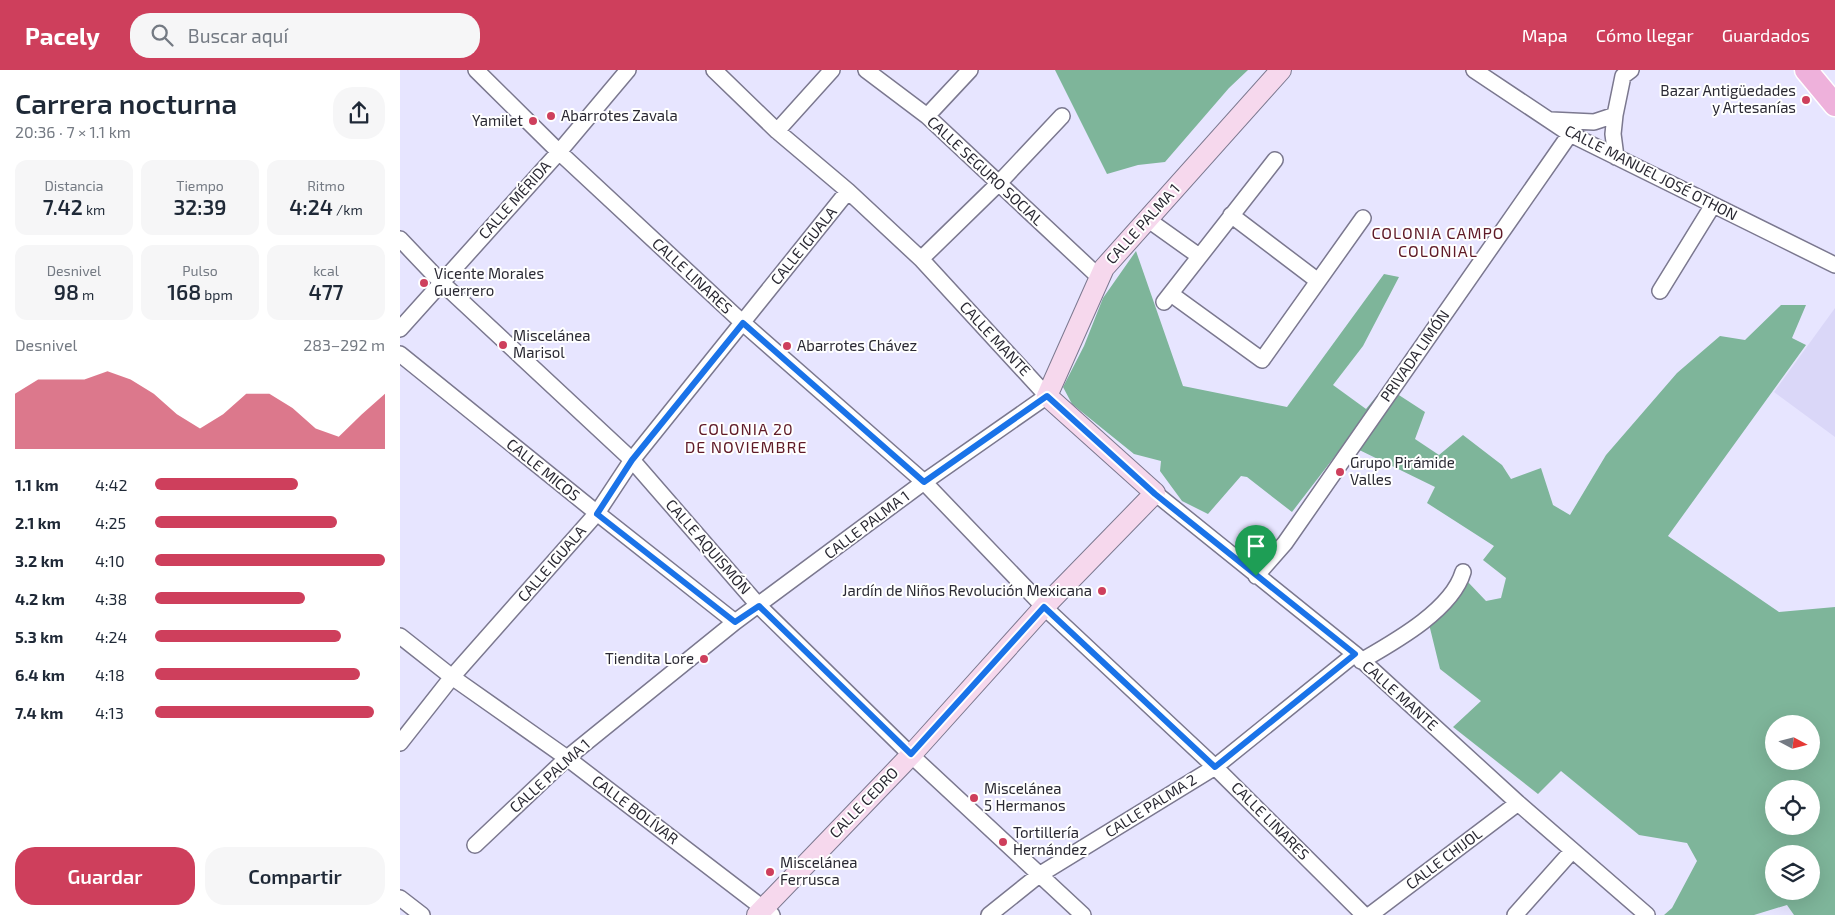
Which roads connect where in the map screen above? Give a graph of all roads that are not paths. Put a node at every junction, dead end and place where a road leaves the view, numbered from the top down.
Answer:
1 (476, 70) edge
2 (628, 70) edge
3 (714, 70) edge
4 (832, 70) edge
5 (866, 70) edge
6 (970, 70) edge
7 (1281, 70) edge
8 (1474, 70) edge
9 (1806, 70) edge
10 (1624, 72) edge
11 (1835, 105) edge
12 (1614, 115) junction
13 (927, 116) junction
14 (1062, 116) dead end
15 (1550, 120) junction
16 (777, 131) junction
17 (1570, 134) junction
18 (559, 152) junction
19 (1616, 157) junction
20 (1276, 160) dead end
21 (999, 184) junction
22 (848, 191) junction
23 (1713, 205) junction
24 (1231, 215) junction
25 (1363, 218) dead end
26 (1147, 219) junction
27 (400, 239) edge
28 (1199, 256) junction
29 (921, 259) junction
30 (1835, 265) edge
31 (1099, 278) junction
32 (1318, 281) junction
33 (441, 282) junction
34 (1660, 291) dead end
35 (743, 323) junction
36 (400, 329) edge
37 (400, 354) edge
38 (1047, 396) junction
39 (632, 460) junction
40 (924, 482) junction
41 (1155, 494) junction
42 (597, 514) junction
43 (1463, 572) dead end
44 (1256, 576) junction
45 (759, 606) junction
46 (1044, 607) junction
47 (735, 622) junction
48 (400, 636) edge
49 (1358, 658) junction
50 (452, 678) junction
51 (400, 743) edge
52 (911, 754) junction
53 (567, 758) junction
54 (1215, 767) junction
55 (1518, 803) junction
56 (475, 845) dead end
57 (1572, 851) junction
58 (1039, 875) junction
59 (400, 898) edge
60 (764, 913) edge
61 (422, 915) edge
62 (989, 915) edge
63 (1084, 915) edge
64 (1364, 915) edge
65 (1370, 915) edge
66 (1515, 915) edge
67 (1647, 915) edge

1 - 18 street, CALLE LINARES
2 - 18 street, CALLE MÉRIDA
3 - 16 street, CALLE MANTE
4 - 16 street
5 - 13 street, CALLE SEGURO SOCIAL
6 - 13 street
7 - 26 street, CALLE PALMA 1
8 - 15 street, CALLE MANUEL JOSÉ OTHON
9 - 11 main road
10 - 12 street
12 - 15 street
12 - 19 street
13 - 21 street, CALLE SEGURO SOCIAL
14 - 21 street
15 - 17 street, CALLE MANUEL JOSÉ OTHON
16 - 22 street, CALLE MANTE
17 - 19 street, CALLE MANUEL JOSÉ OTHON
17 - 44 street, PRIVADA LIMÓN
18 - 33 street, CALLE MÉRIDA
18 - 35 street, CALLE LINARES
19 - 23 street, CALLE MANUEL JOSÉ OTHON
20 - 24 street
21 - 29 street
21 - 31 street, CALLE SEGURO SOCIAL
22 - 29 street, CALLE MANTE
22 - 35 street, CALLE IGUALA
23 - 30 street, CALLE MANUEL JOSÉ OTHON
23 - 34 street
24 - 28 street
24 - 32 street
25 - 32 street
26 - 28 street
26 - 31 street, CALLE PALMA 1
27 - 33 street, CALLE AQUISMÓN
28 - 32 street
29 - 38 street, CALLE MANTE
31 - 38 street, CALLE PALMA 1
33 - 36 street, CALLE MÉRIDA
33 - 39 street, CALLE AQUISMÓN
35 - 39 street, CALLE IGUALA
35 - 40 street, CALLE LINARES
37 - 42 street, CALLE MICOS
38 - 40 street, CALLE PALMA 1
38 - 41 street, CALLE MANTE
39 - 42 street, CALLE IGUALA
39 - 45 street, CALLE AQUISMÓN
40 - 45 street, CALLE PALMA 1
40 - 46 street, CALLE LINARES
41 - 44 street, CALLE MANTE
41 - 46 street, CALLE CEDRO
42 - 47 street, CALLE MICOS
42 - 50 street, CALLE IGUALA
43 - 49 street, CALLE PALMA 2
44 - 49 street, CALLE MANTE
45 - 47 street, CALLE PALMA 1
45 - 52 street, CALLE AQUISMÓN
46 - 52 street, CALLE CEDRO
46 - 54 street, CALLE LINARES
47 - 53 street, CALLE PALMA 1
48 - 50 street, CALLE BOLÍVAR
49 - 54 street, CALLE PALMA 2
49 - 55 street, CALLE MANTE
50 - 51 street, CALLE IGUALA
50 - 53 street, CALLE BOLÍVAR
52 - 58 street, CALLE AQUISMÓN
52 - 60 street, CALLE CEDRO
53 - 56 street, CALLE PALMA 1
53 - 60 street, CALLE BOLÍVAR
54 - 58 street, CALLE PALMA 2
54 - 64 street, CALLE LINARES
55 - 57 street, CALLE MANTE
55 - 65 street, CALLE CHIJOL
57 - 66 street
57 - 67 street, CALLE MANTE
58 - 62 street, CALLE PALMA 2
58 - 63 street, CALLE AQUISMÓN
59 - 61 street

